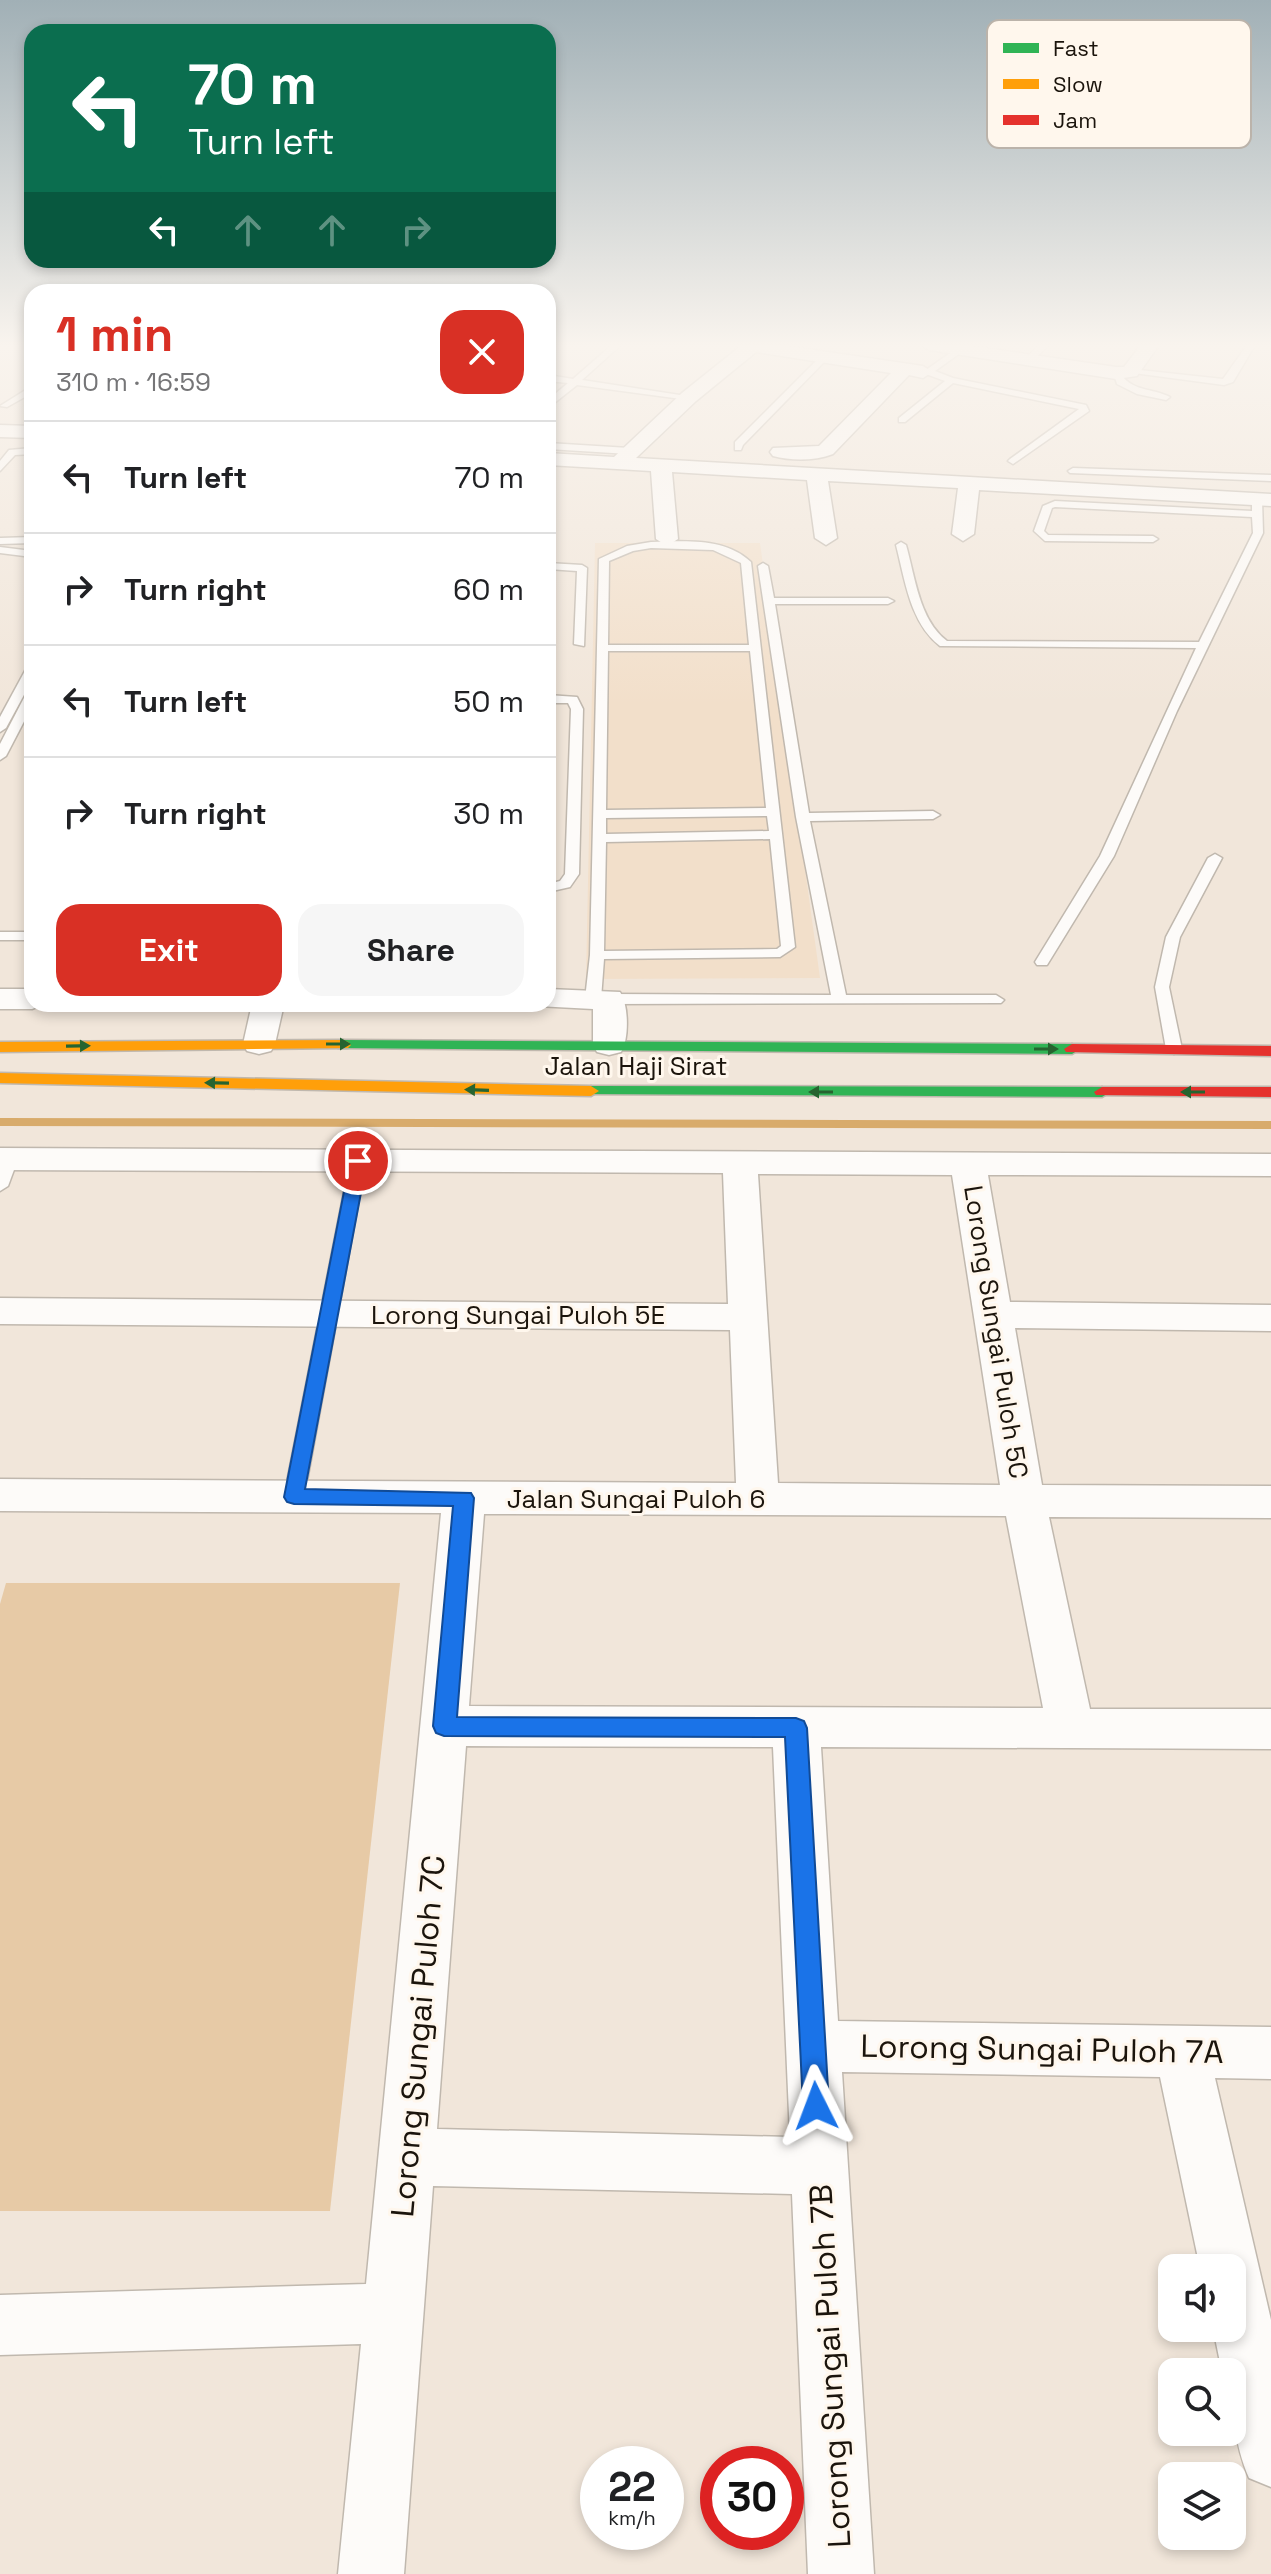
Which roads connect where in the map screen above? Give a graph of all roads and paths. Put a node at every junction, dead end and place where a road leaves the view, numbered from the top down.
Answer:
1 (661, 465) edge
2 (663, 465) edge
3 (1073, 471) dead end
4 (817, 474) junction
5 (1271, 478) edge
6 (969, 481) junction
7 (1262, 504) edge
8 (963, 534) dead end
9 (1264, 534) edge
10 (826, 538) dead end
11 (667, 539) dead end
12 (1153, 539) dead end
13 (24, 540) edge
14 (0, 541) edge
15 (901, 545) dead end
16 (0, 550) edge
17 (24, 553) edge
18 (556, 566) edge
19 (763, 566) dead end
20 (769, 601) junction
21 (888, 601) dead end
22 (580, 644) dead end
23 (1204, 645) junction
24 (601, 648) junction
25 (757, 648) junction
26 (24, 684) edge
27 (556, 699) edge
28 (24, 710) edge
29 (0, 728) edge
30 (0, 756) edge
31 (774, 812) junction
32 (601, 814) junction
33 (933, 815) dead end
34 (803, 817) junction
35 (777, 835) junction
36 (600, 838) junction
37 (1215, 858) dead end
38 (556, 886) edge
39 (0, 936) edge
40 (24, 936) edge
41 (597, 955) junction
42 (1042, 962) dead end
43 (0, 999) edge
44 (24, 999) edge
45 (556, 999) edge
46 (601, 999) junction
47 (839, 1000) junction
48 (996, 1000) dead end
49 (266, 1012) edge
50 (259, 1044) junction
51 (471, 1044) junction
52 (609, 1045) junction
53 (0, 1047) edge
54 (1006, 1049) junction
55 (1174, 1049) junction
56 (1271, 1051) edge
57 (0, 1078) edge
58 (528, 1091) junction
59 (1026, 1092) junction
60 (1271, 1092) edge
61 (358, 1161) junction
62 (740, 1162) junction
63 (968, 1164) junction
64 (1271, 1165) edge
65 (3, 1168) edge
66 (0, 1311) edge
67 (329, 1314) junction
68 (994, 1315) junction
69 (749, 1317) junction
70 (1271, 1318) edge
71 (0, 1495) edge
72 (294, 1497) junction
73 (464, 1498) junction
74 (758, 1499) junction
75 (1024, 1501) junction
76 (1271, 1502) edge
77 (444, 1726) junction
78 (796, 1728) junction
79 (1070, 1728) junction
80 (1271, 1729) edge
81 (813, 2046) junction
82 (1182, 2051) junction
83 (1271, 2053) edge
84 (407, 2157) junction
85 (819, 2166) junction
86 (1226, 2254) edge
87 (394, 2313) junction
88 (0, 2325) edge
89 (1246, 2342) edge
90 (1271, 2456) edge
91 (371, 2574) edge
92 (841, 2574) edge

1 - 11 street
2 - 4 street
3 - 5 lane
4 - 6 street
4 - 10 street
6 - 7 street
6 - 8 street
7 - 9 lane
7 - 12 lane
9 - 23 lane
13 - 14 lane
15 - 23 lane
16 - 17 lane
18 - 22 lane
19 - 20 lane
20 - 21 lane
20 - 34 lane
23 - 42 lane
24 - 25 lane
24 - 25 lane
24 - 32 lane
25 - 31 lane
26 - 29 lane
27 - 38 lane
28 - 30 lane
31 - 32 lane
31 - 35 lane
32 - 36 lane
33 - 34 lane
34 - 47 lane
35 - 36 lane
35 - 41 lane
36 - 41 lane
37 - 55 lane
39 - 40 lane
41 - 46 lane
43 - 44 street
45 - 46 street
46 - 47 lane
46 - 52 street
47 - 48 lane
49 - 50 street
50 -> 51 main road, Jalan Haji Sirat
53 -> 50 main road, Jalan Haji Sirat
51 - 52 main road, Jalan Haji Sirat
51 - 58 main road
52 - 54 main road, Jalan Haji Sirat
54 -> 55 main road, Jalan Haji Sirat
54 - 59 main road
55 - 56 main road, Jalan Haji Sirat
58 -> 57 main road, Jalan Haji Sirat
59 -> 58 main road, Jalan Haji Sirat
60 -> 59 main road, Jalan Haji Sirat
61 - 62 street
61 - 65 street
61 - 67 lane
62 - 63 street
62 - 69 street
63 - 64 street
63 - 68 street, Lorong Sungai Puloh 5C
66 - 67 street, Lorong Sungai Puloh 5E
67 - 69 street, Lorong Sungai Puloh 5E
67 - 72 lane
68 - 70 street
68 - 75 street, Lorong Sungai Puloh 5C
69 - 74 street
71 - 72 street, Jalan Sungai Puloh 6
72 - 73 street, Jalan Sungai Puloh 6
73 - 74 street, Jalan Sungai Puloh 6
73 - 77 street, Lorong Sungai Puloh 7C
74 - 75 street, Jalan Sungai Puloh 6
75 - 76 street, Jalan Sungai Puloh 6
75 - 79 street, Lorong Sungai Puloh 5C
77 - 78 street
77 - 84 street, Lorong Sungai Puloh 7C
78 - 79 street
78 - 81 street, Lorong Sungai Puloh 7B
79 - 80 street
81 - 82 street, Lorong Sungai Puloh 7A
81 - 85 street, Lorong Sungai Puloh 7B
82 - 83 street, Lorong Sungai Puloh 7A
82 - 86 street
84 - 85 street
84 - 87 street, Lorong Sungai Puloh 7C
85 - 92 street, Lorong Sungai Puloh 7B
87 - 88 street
87 - 91 street, Lorong Sungai Puloh 7C
89 - 90 street

